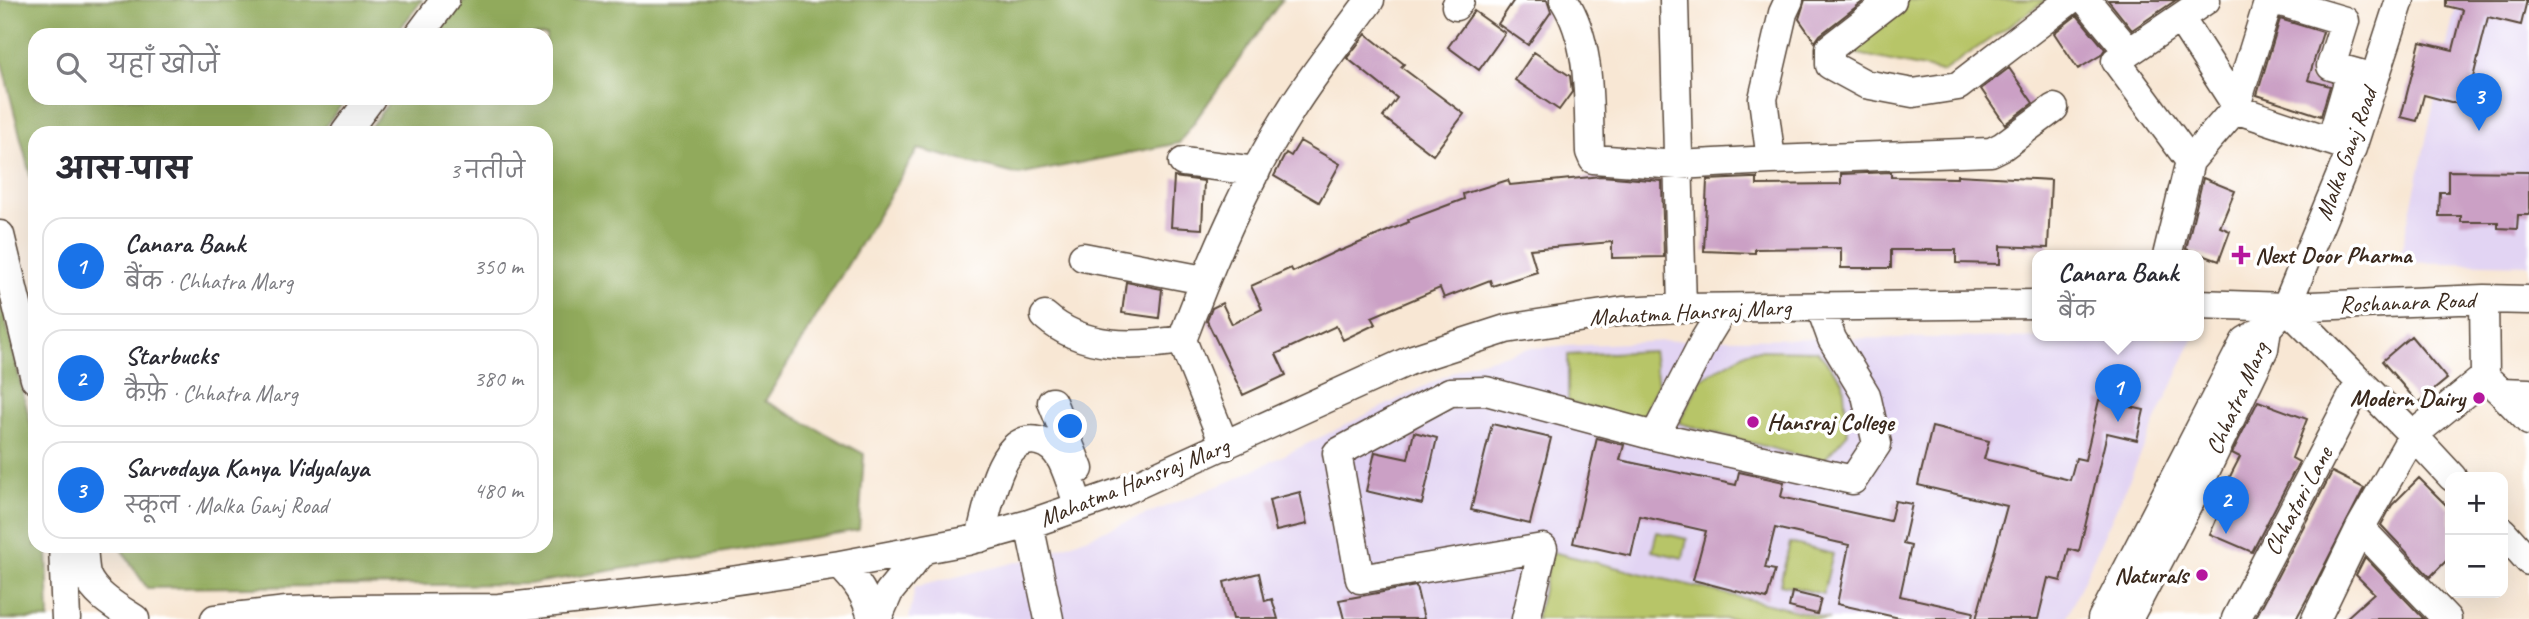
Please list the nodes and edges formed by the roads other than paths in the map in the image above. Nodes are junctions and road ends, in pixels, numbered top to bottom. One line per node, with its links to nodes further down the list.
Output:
1 (445, 0): 13 (street)
2 (1370, 0): 25 (street)
3 (1564, 0): 24 (street)
4 (1674, 0): 24 (street)
5 (1790, 0): 21 (street)
6 (1892, 0): 7 (street)
7 (2070, 0)
8 (2086, 0): 14 (street)
9 (2206, 0): 12 (street)
10 (2272, 0): 15 (street); 17 (street)
11 (2400, 0): 15 (street, Malka Ganj Road)
12 (2180, 18): 14 (street); 17 (street)
13 (424, 28)
14 (2129, 52): 22 (street)
15 (2363, 75): 20 (street, Malka Ganj Road)
16 (366, 105): 19 (street)
17 (2235, 107): 20 (street); 22 (street)
18 (2054, 108): 21 (street)
19 (350, 126)
20 (2341, 144): 36 (street, Malka Ganj Road)
21 (1771, 160): 24 (street)
22 (2190, 161): 27 (street)
23 (1183, 162): 25 (street)
24 (1678, 165): 37 (street)
25 (1256, 172): 29 (street)
26 (0, 235): 41 (street)
27 (2168, 250)
28 (1083, 257): 29 (street)
29 (1205, 280): 40 (street)
30 (2484, 299): 31 (street, Roshanara Road); 36 (street, Roshanara Road); 43 (street)
31 (2529, 300)
32 (2032, 304): 34 (street, Mahatma Hansraj Marg)
33 (2204, 304): 36 (street)
34 (1820, 306): 35 (street, Mahatma Hansraj Marg); 47 (street)
35 (1724, 307): 37 (street, Mahatma Hansraj Marg); 47 (street)
36 (2286, 307): 39 (street, Malka Ganj Road); 42 (street)
37 (1682, 308): 48 (street, Mahatma Hansraj Marg)
38 (1045, 316): 40 (street)
39 (2267, 328): 67 (street, Chhatra Marg); 68 (street, Chhatra Marg)
40 (1182, 340): 48 (street)
41 (28, 350)
42 (2360, 383): 46 (street); 69 (street, Chhatori Lane)
43 (2505, 387): 45 (street); 46 (street)
44 (1052, 402): 50 (street)
45 (2529, 421)
46 (2413, 435): 49 (street); 52 (street)
47 (1655, 436): 66 (street)
48 (1225, 446): 50 (street, Mahatma Hansraj Marg)
49 (2447, 472)
50 (1085, 504): 51 (street, Mahatma Hansraj Marg); 54 (street)
51 (1029, 524): 54 (street, Mahatma Hansraj Marg); 65 (street)
52 (2360, 528): 60 (street); 70 (street)
53 (2506, 535): 58 (street)
54 (980, 538): 55 (street, Mahatma Hansraj Marg)
55 (923, 550): 59 (street, Mahatma Hansraj Marg); 64 (street)
56 (63, 553): 61 (street)
57 (84, 553): 62 (street)
58 (2529, 561)
59 (841, 565): 63 (street, Mahatma Hansraj Marg); 64 (street)
60 (2325, 615)
61 (66, 619)
62 (135, 619)
63 (215, 619)
64 (875, 619)
65 (1049, 619)
66 (1526, 619)
67 (2102, 619)
68 (2128, 619)
69 (2236, 619)
70 (2446, 619)

